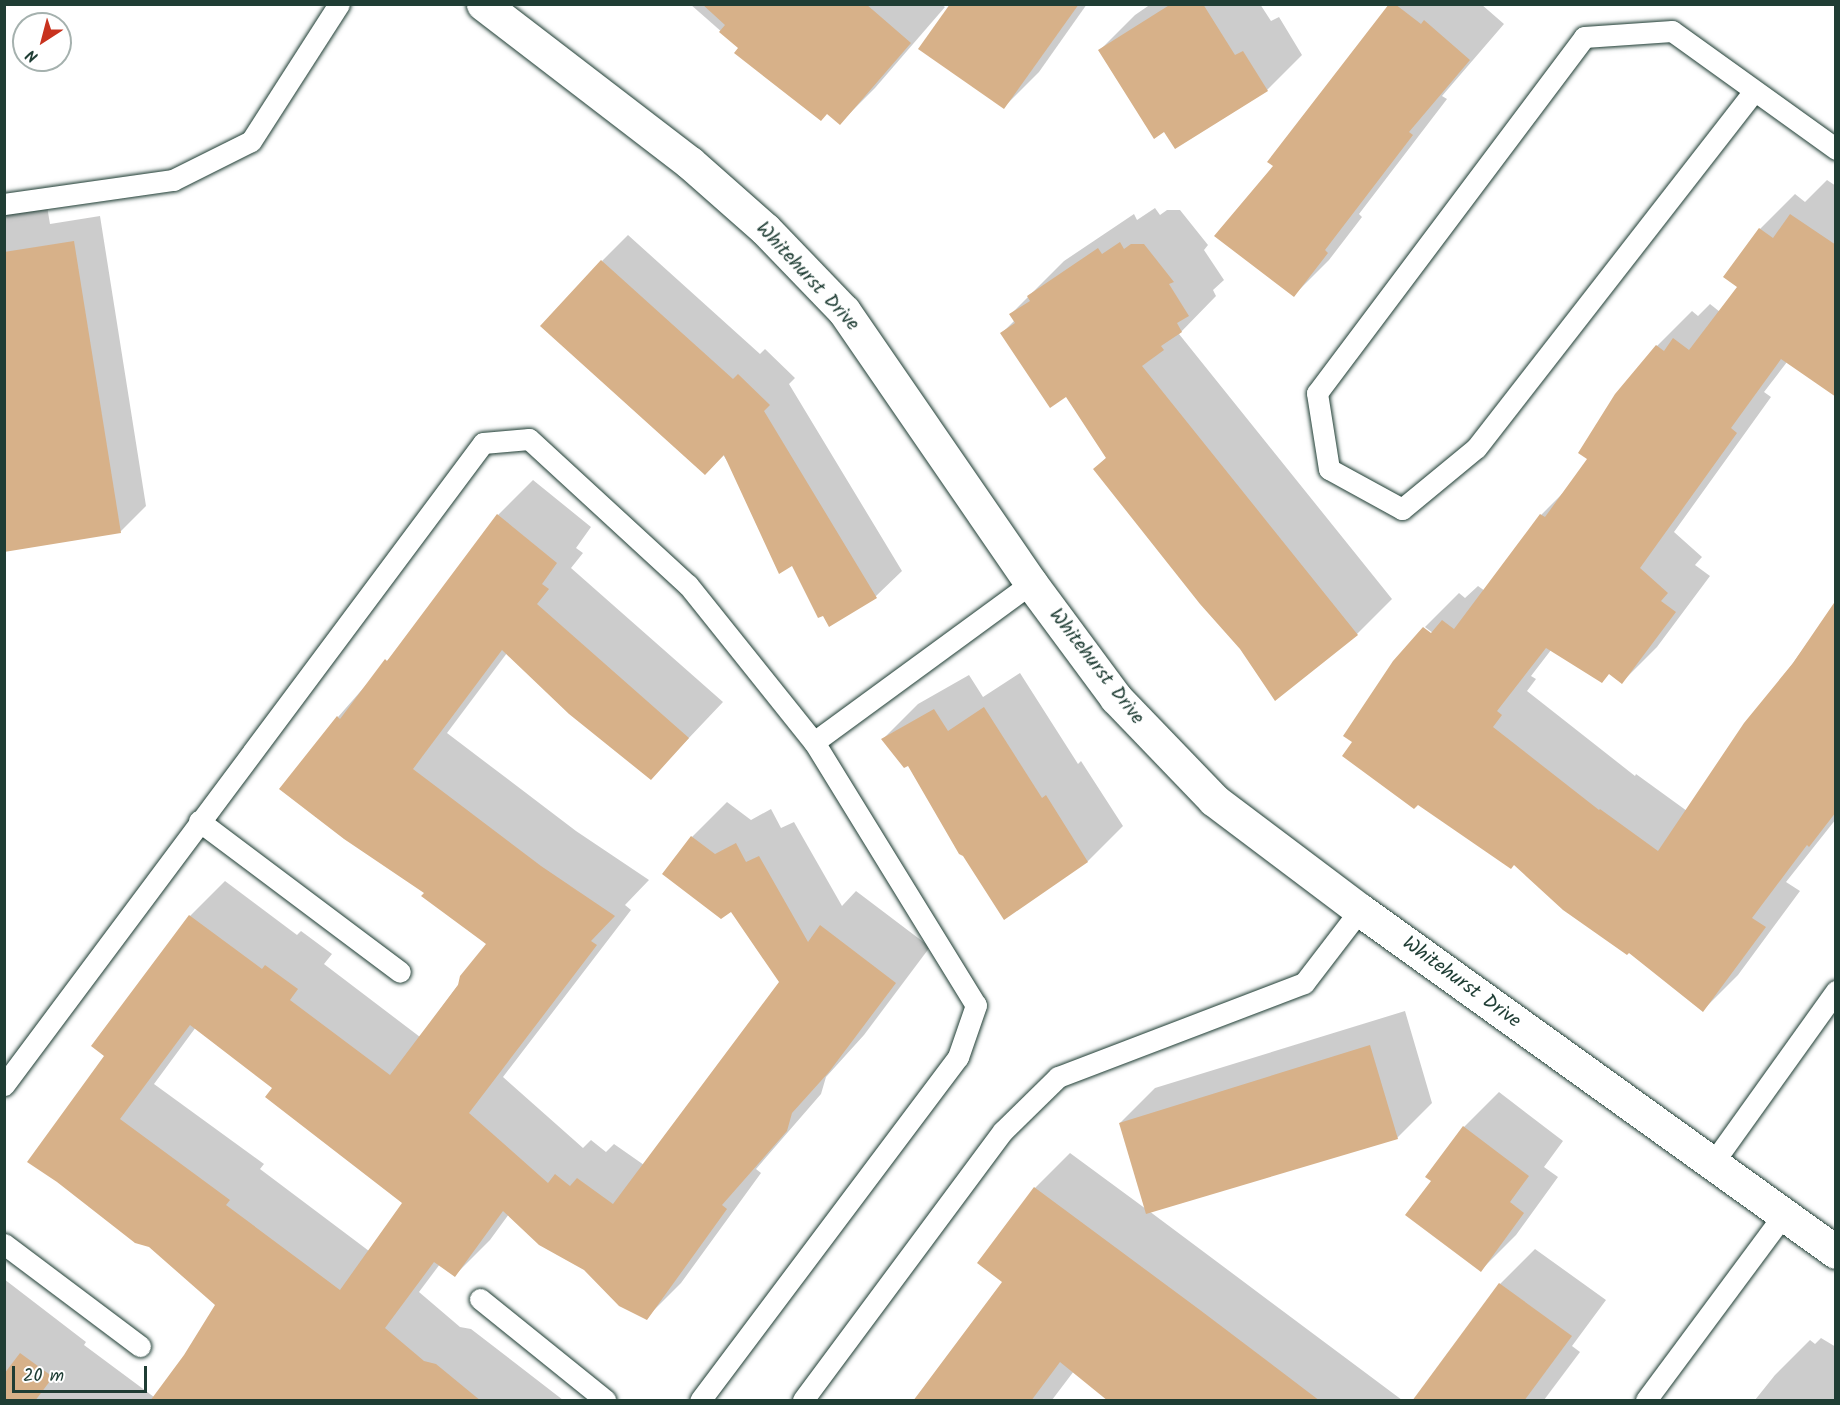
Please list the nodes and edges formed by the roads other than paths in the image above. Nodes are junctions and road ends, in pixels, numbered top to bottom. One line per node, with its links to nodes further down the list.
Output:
1 (339, 4): 5 (lane)
2 (483, 4): 6 (street, Whitehurst Drive)
3 (1754, 91): 3 (lane); 4 (lane)
4 (1836, 149)
5 (4, 204)
6 (1031, 583): 7 (lane); 9 (street, Whitehurst Drive)
7 (814, 742): 8 (lane); 20 (lane)
8 (200, 821): 10 (lane); 12 (lane)
9 (1360, 910): 13 (street, Whitehurst Drive); 21 (lane)
10 (400, 972)
11 (1836, 991): 13 (lane)
12 (4, 1085)
13 (1712, 1164): 14 (street, Whitehurst Drive)
14 (1784, 1214): 16 (street, Whitehurst Drive); 22 (lane)
15 (4, 1244): 18 (lane)
16 (1836, 1252)
17 (480, 1299): 19 (lane)
18 (140, 1346)
19 (605, 1401)
20 (700, 1401)
21 (803, 1401)
22 (1646, 1401)

